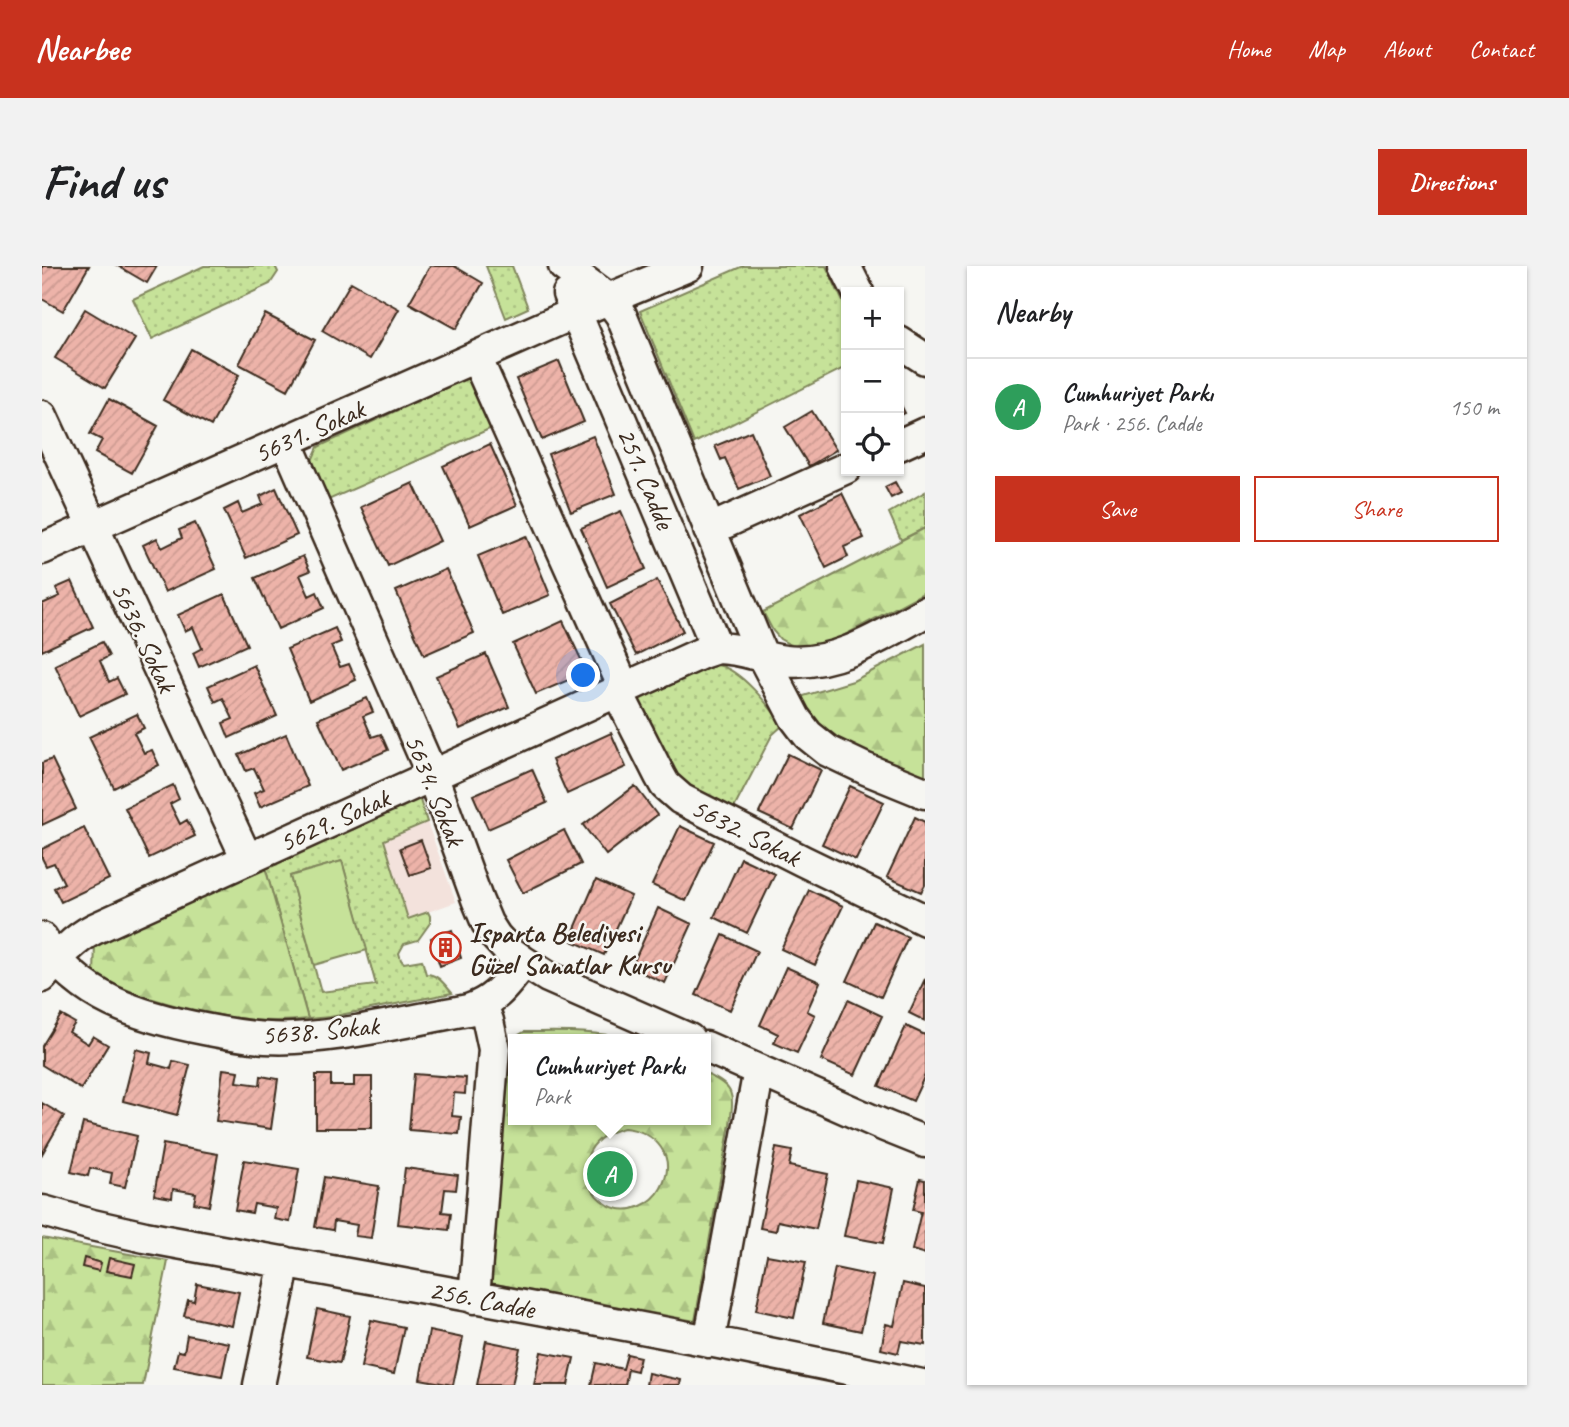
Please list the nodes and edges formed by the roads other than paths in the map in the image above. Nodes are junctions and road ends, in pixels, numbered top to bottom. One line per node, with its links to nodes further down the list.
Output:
1 (556, 266): 7 (street, 251. Cadde)
2 (564, 266): 6 (street, 251. Cadde)
3 (688, 266): 6 (street, 5631. Sokak)
4 (845, 266): 5 (street)
5 (856, 287)
6 (609, 299): 7 (street, 5631. Sokak); 17 (street, 251. Cadde)
7 (577, 312): 9 (street, 5631. Sokak); 20 (street, 251. Cadde)
8 (904, 345): 10 (street)
9 (477, 357): 13 (street, 5631. Sokak); 22 (street, 5632. Sokak)
10 (925, 359)
11 (42, 416): 16 (street, 5636. Sokak)
12 (925, 433): 14 (street)
13 (286, 441): 16 (street, 5631. Sokak); 23 (street, 5634. Sokak)
14 (904, 442)
15 (841, 470): 17 (street)
16 (93, 526): 18 (street, 5631. Sokak); 25 (street, 5636. Sokak)
17 (709, 530): 21 (street, 251. Cadde)
18 (42, 549)
19 (925, 612): 21 (street)
20 (717, 648): 21 (street); 22 (street, 5629. Sokak)
21 (762, 656): 24 (street, 251. Cadde)
22 (621, 690): 23 (street, 5629. Sokak); 26 (street, 5632. Sokak)
23 (432, 775): 25 (street, 5629. Sokak); 28 (street, 5634. Sokak)
24 (925, 793)
25 (247, 859): 27 (street, 5629. Sokak)
26 (925, 920)
27 (47, 959): 29 (street, 5638. Sokak)
28 (524, 962): 29 (street, 5638. Sokak); 30 (street, 5634. Sokak)
29 (482, 1005): 36 (street)
30 (678, 1034)
31 (711, 1049): 32 (street)
32 (760, 1070): 33 (street); 37 (street)
33 (925, 1142)
34 (42, 1211): 35 (street, 256. Cadde)
35 (285, 1262): 36 (street, 256. Cadde); 39 (street)
36 (474, 1298): 37 (street, 256. Cadde)
37 (709, 1342): 38 (street, 256. Cadde)
38 (825, 1375): 40 (street, 256. Cadde)
39 (259, 1385)
40 (922, 1385)

